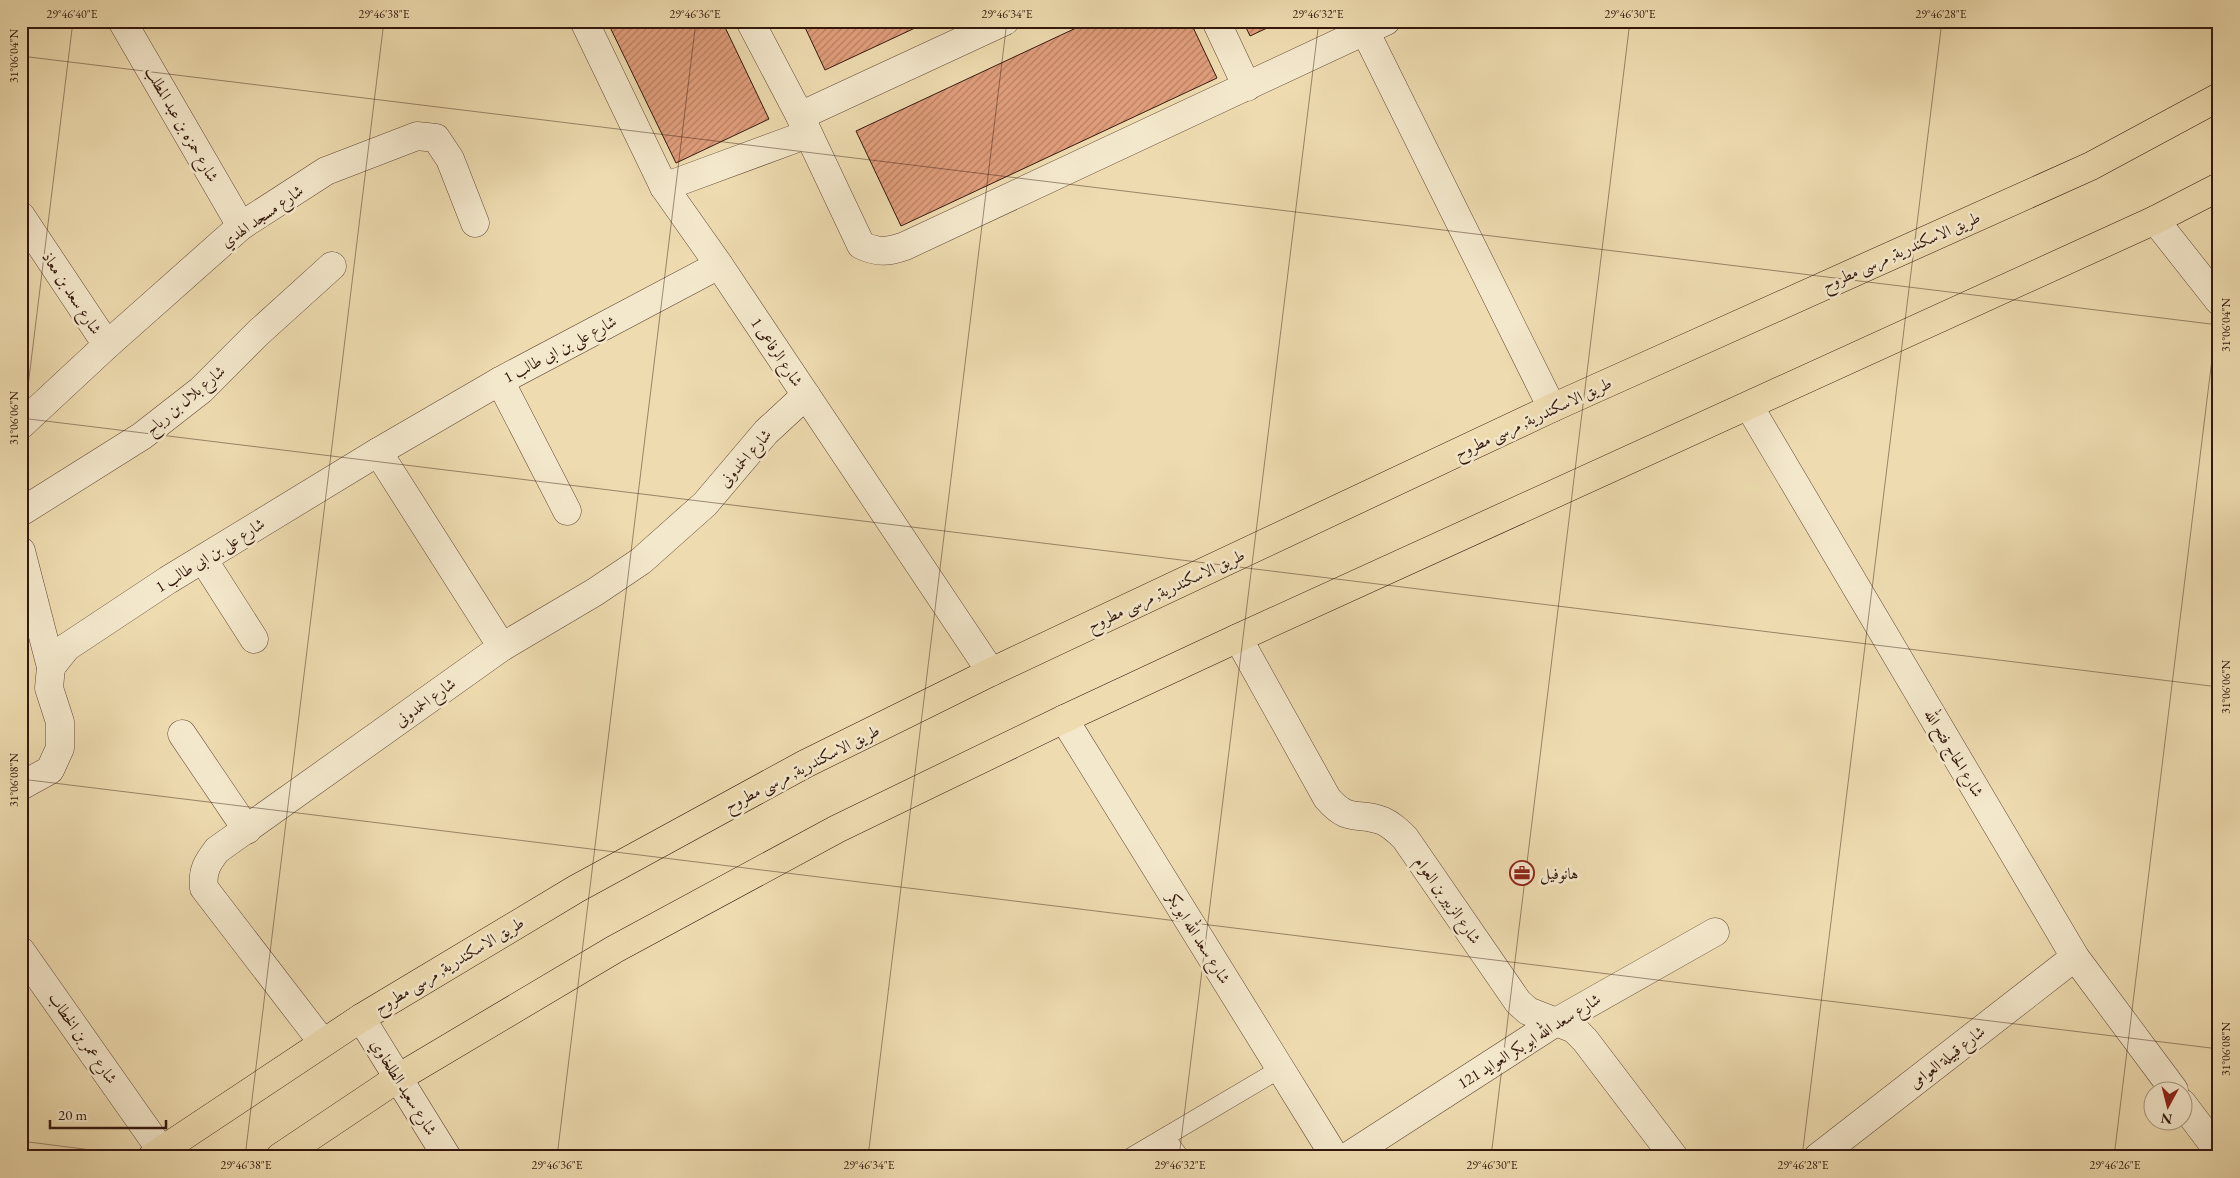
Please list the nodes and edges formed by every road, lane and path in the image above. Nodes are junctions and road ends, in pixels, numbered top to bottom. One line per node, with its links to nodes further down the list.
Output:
1 (122, 21): 15 (street, شارع حمزه بن عبد المطلب)
2 (584, 21): 10 (street, شارع الرفاعى 1)
3 (750, 21): 9 (street)
4 (1005, 21): 9 (street)
5 (1216, 21): 7 (street)
6 (1375, 26): 7 (street); 23 (street)
7 (1247, 87): 9 (street)
8 (2219, 97): 23 (main road, طريق الاسكندرية, مرسى مطروح)
9 (804, 125): 10 (street)
10 (664, 187): 16 (street, شارع الرفاعى 1)
11 (2219, 187): 13 (main road)
12 (21, 216): 19 (street, شارع سعد بن معاذ)
13 (2155, 220): 18 (street); 22 (main road)
14 (475, 223): 15 (street, شارع مسجد الهدي)
15 (241, 226): 19 (street, شارع مسجد الهدي)
16 (718, 265): 20 (street, شارع على بن ابى طالب 1); 21 (street, شارع الرفاعى 1)
17 (332, 266): 27 (street, شارع بلال بن رباح)
18 (2219, 301)
19 (106, 346): 24 (street, شارع مسجد الهدي)
20 (500, 381): 25 (street, شارع على بن ابى طالب 1); 26 (street)
21 (806, 395): 32 (street, شارع الحمدونى); 34 (street, شارع الرفاعى 1)
22 (1749, 406): 30 (main road); 41 (street, شارع الحاج فتح الله)
23 (1552, 408): 34 (main road, طريق الاسكندرية, مرسى مطروح)
24 (21, 425)
25 (378, 452): 29 (street, شارع على بن ابى طالب 1); 32 (street)
26 (567, 511)
27 (21, 512)
28 (21, 551): 33 (street)
29 (203, 559): 31 (street); 33 (street, شارع على بن ابى طالب 1)
30 (1238, 638): 35 (main road); 43 (street, شارع الزبير بن العوام)
31 (254, 639)
32 (502, 647): 38 (street, شارع الحمدونى)
33 (51, 667): 37 (street)
34 (991, 672): 42 (main road, طريق الاسكندرية, مرسى مطروح)
35 (1064, 719): 45 (street, شارع سعد الله ابو بكر); 46 (main road)
36 (182, 734): 38 (street)
37 (21, 786)
38 (247, 830): 44 (street, شارع الحمدونى)
39 (1715, 932): 43 (street, شارع سعد الله ابو بكر العوايد 121)
40 (21, 951): 51 (street, شارع عمر بن الخطاب)
41 (2075, 957): 47 (street, شارع الحاج فتح الله); 59 (street, شارع قبيلة العوامى)
42 (362, 1018): 44 (main road, طريق الاسكندرية, مرسى مطروح); 46 (street, شارع سعيد الطلخاوي)
43 (1556, 1022): 57 (street, شارع سعد الله ابو بكر العوايد 121); 58 (street, شارع الزبير بن العوام)
44 (322, 1043): 51 (main road, طريق الاسكندرية, مرسى مطروح)
45 (1280, 1069): 49 (lane); 56 (street, شارع سعد الله ابو بكر)
46 (398, 1078): 52 (main road); 53 (street, شارع سعيد الطلخاوي)
47 (2167, 1080)
48 (2192, 1116): 50 (street)
49 (1165, 1137): 54 (lane); 55 (lane)
50 (2219, 1152)
51 (157, 1154)
52 (280, 1157)
53 (447, 1157)
54 (1131, 1157)
55 (1180, 1157)
56 (1335, 1157)
57 (1347, 1157)
58 (1674, 1157)
59 (1818, 1157)

